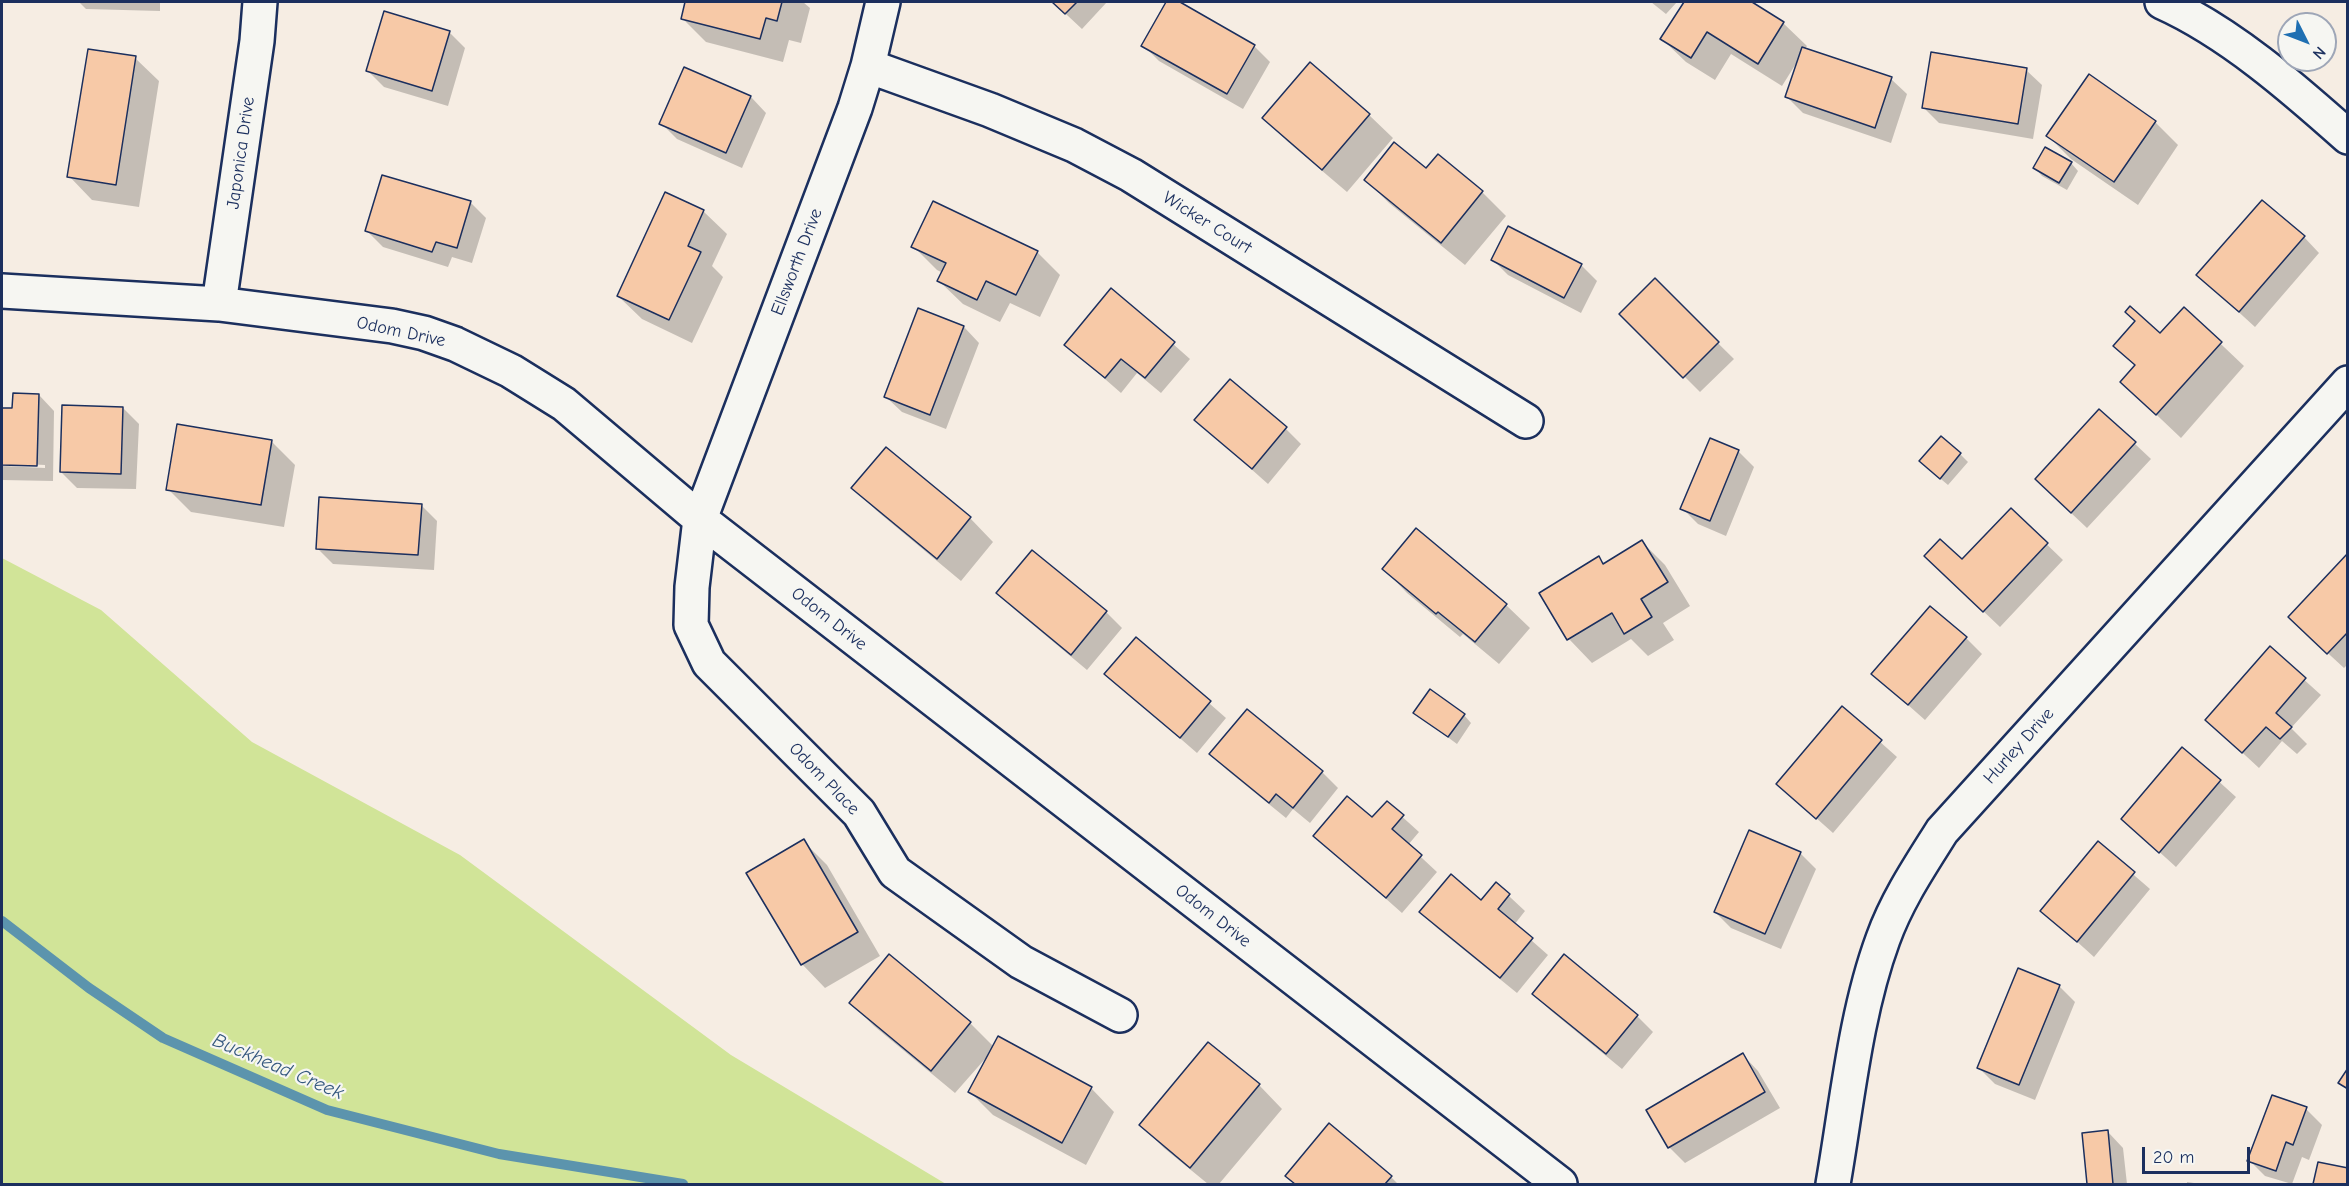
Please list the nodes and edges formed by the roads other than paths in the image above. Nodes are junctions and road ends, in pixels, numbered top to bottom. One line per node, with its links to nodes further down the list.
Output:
1 (260, 2): 7 (street, Japonica Drive)
2 (883, 2): 4 (street, Ellsworth Drive)
3 (2162, 2): 5 (street)
4 (868, 66): 9 (street, Wicker Court); 10 (street, Ellsworth Drive)
5 (2348, 137)
6 (2, 291): 7 (street, Odom Drive)
7 (219, 304): 10 (street, Odom Drive)
8 (2348, 383): 13 (street, Hurley Drive)
9 (1526, 421)
10 (700, 519): 11 (street, Odom Place); 12 (street, Odom Drive)
11 (1120, 1015)
12 (1560, 1185)
13 (1833, 1185)

